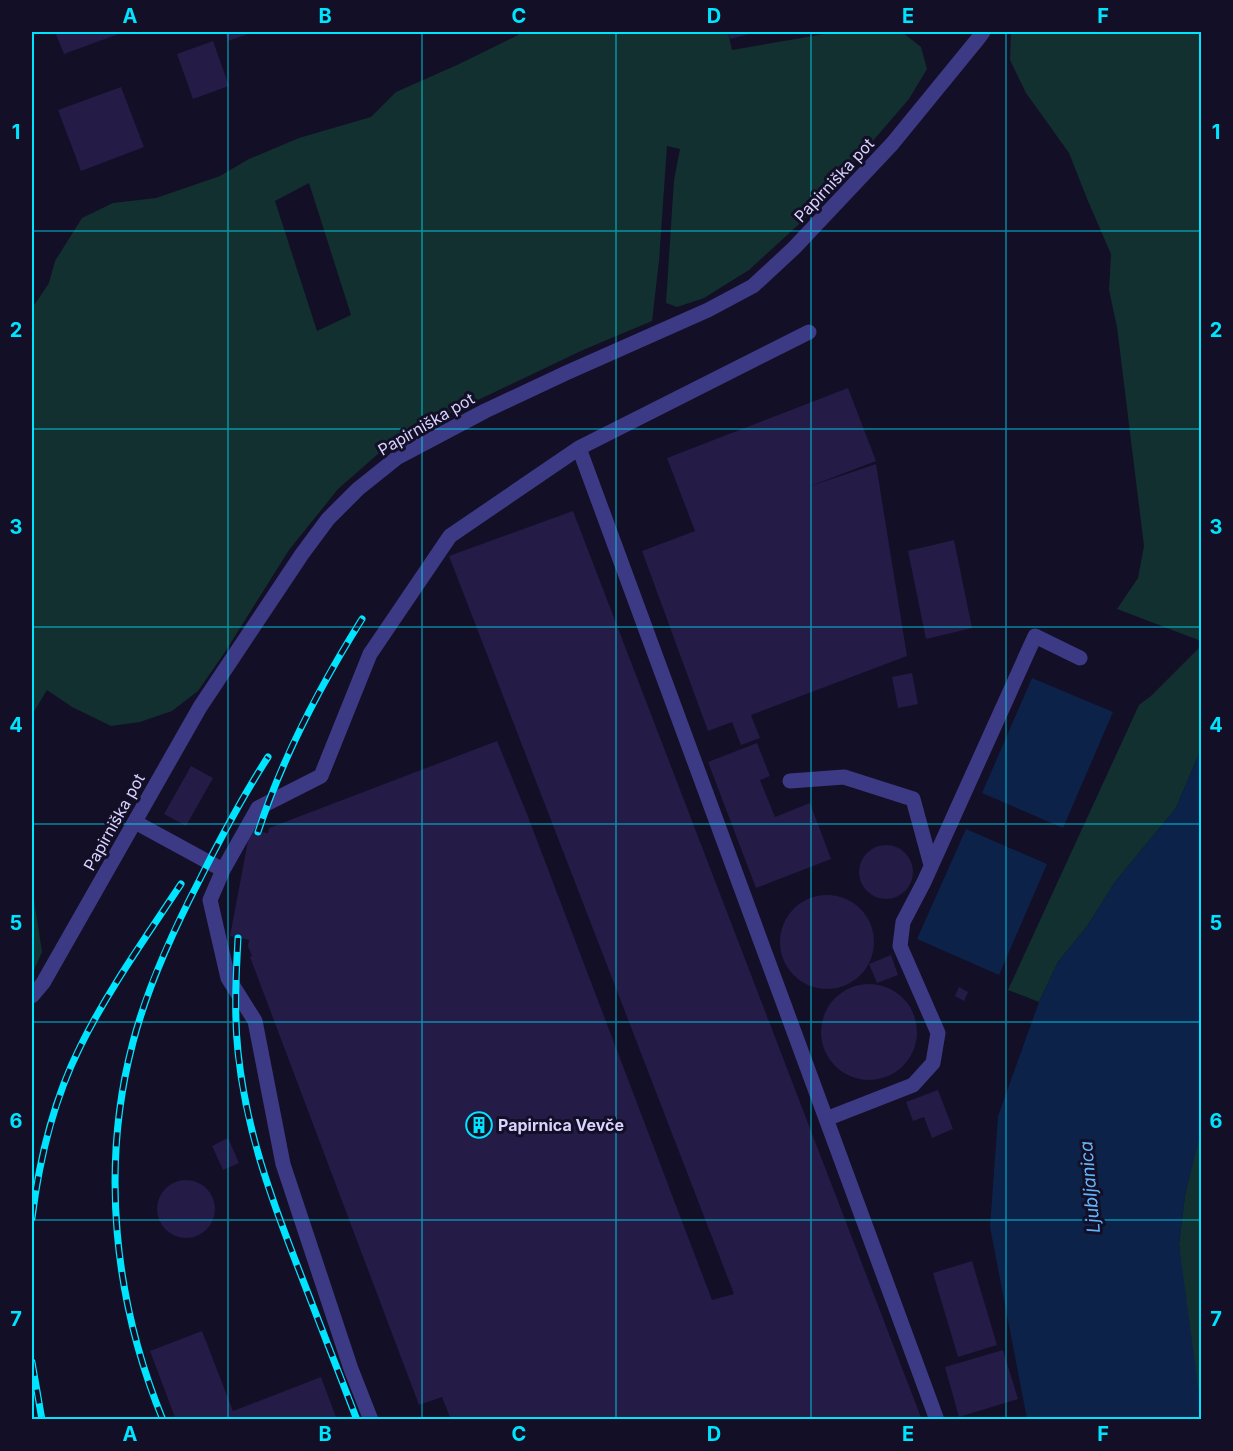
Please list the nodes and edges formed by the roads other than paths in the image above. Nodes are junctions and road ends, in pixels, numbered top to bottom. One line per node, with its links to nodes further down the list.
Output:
1 (982, 32): 6 (street, Papirniška pot)
2 (809, 332): 3 (street)
3 (579, 448): 8 (street); 10 (street)
4 (1080, 658): 7 (street)
5 (790, 781): 7 (street)
6 (135, 822): 8 (street); 9 (street, Papirniška pot)
7 (932, 865): 10 (street)
8 (223, 870): 11 (street)
9 (32, 996)
10 (826, 1119): 12 (street)
11 (371, 1419)
12 (937, 1419)

